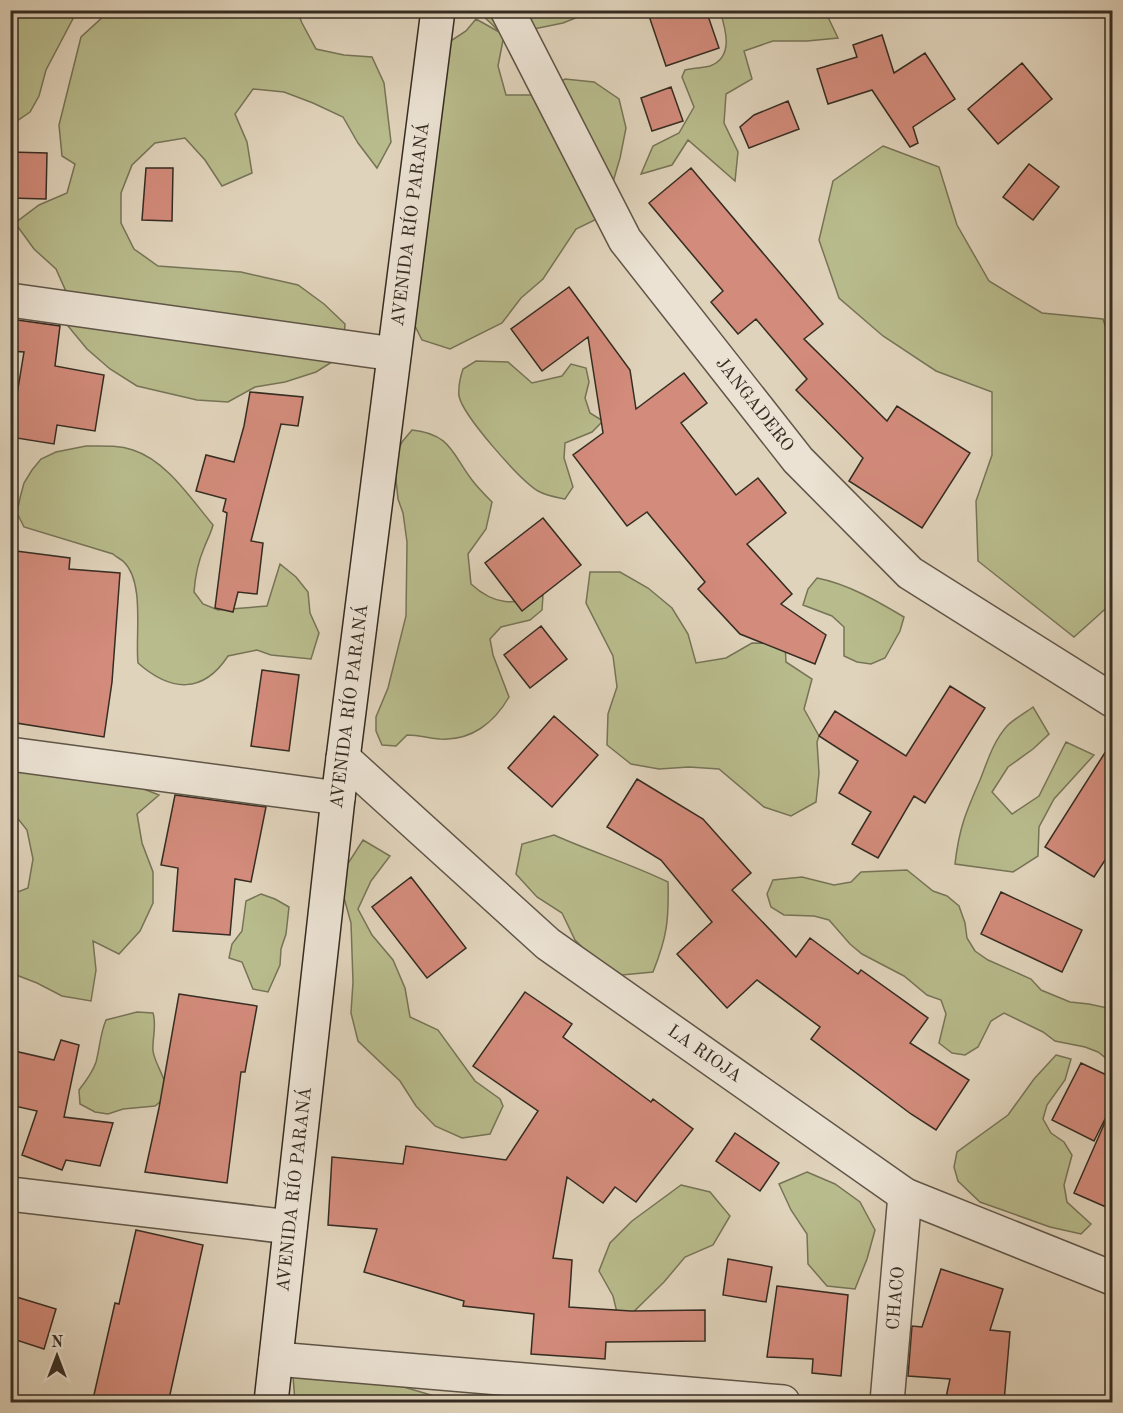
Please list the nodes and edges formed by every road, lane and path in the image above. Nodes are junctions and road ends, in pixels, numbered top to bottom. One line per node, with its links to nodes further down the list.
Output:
1 (438, 10): 4 (street, AVENIDA RÍO PARANÁ)
2 (507, 10): 5 (street, JANGADERO)
3 (10, 300): 4 (street)
4 (394, 354): 7 (street, AVENIDA RÍO PARANÁ)
5 (1113, 700)
6 (10, 754): 8 (street)
7 (343, 758): 8 (street, AVENIDA RÍO PARANÁ); 10 (street, LA RIOJA)
8 (338, 798): 11 (street, AVENIDA RÍO PARANÁ)
9 (10, 1194): 11 (street)
10 (905, 1195): 12 (street, LA RIOJA); 16 (street, CHACO)
11 (290, 1227): 13 (street, AVENIDA RÍO PARANÁ)
12 (1113, 1278)
13 (276, 1359): 14 (street, AVENIDA RÍO PARANÁ); 15 (street)
14 (271, 1402)
15 (783, 1402)
16 (887, 1402)

